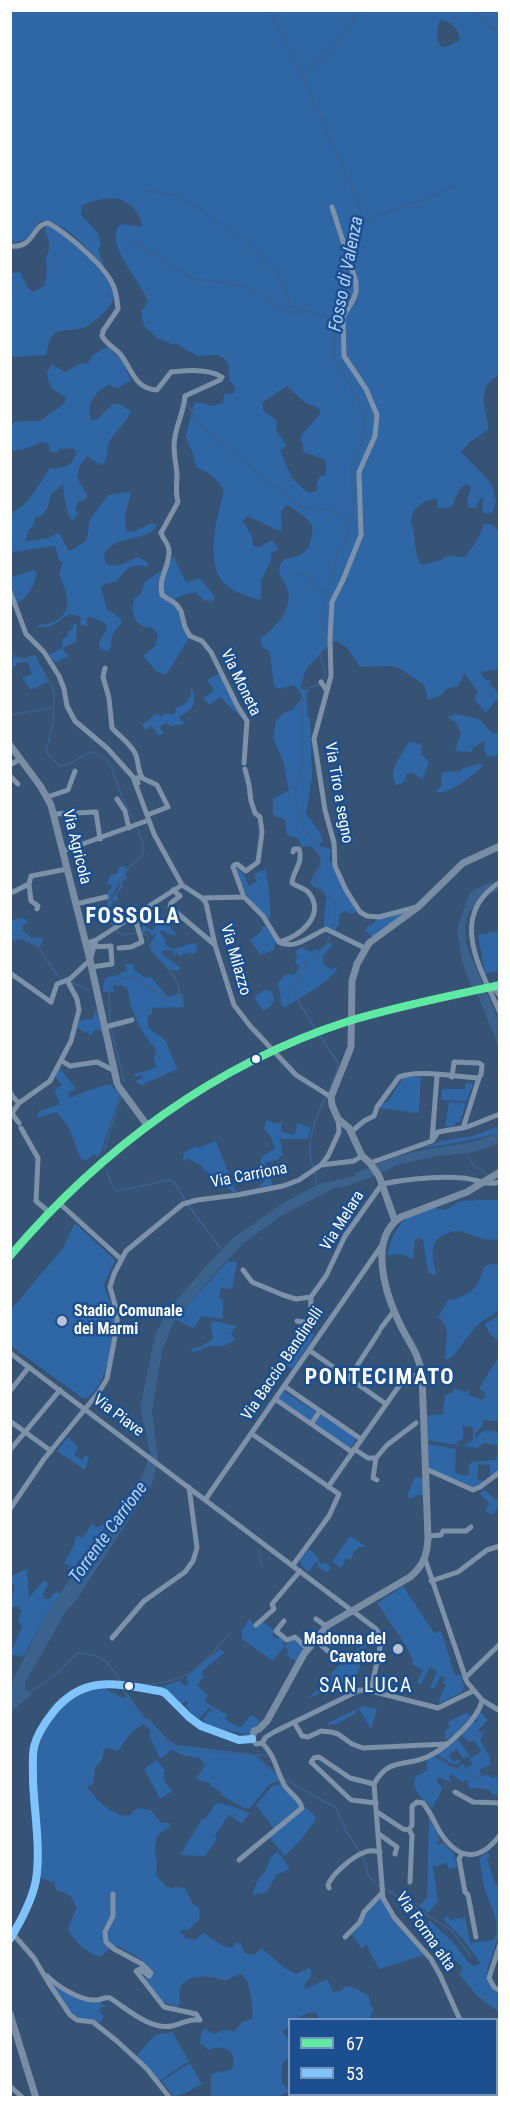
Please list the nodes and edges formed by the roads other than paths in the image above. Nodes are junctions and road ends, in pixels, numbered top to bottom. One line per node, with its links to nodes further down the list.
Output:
1 (332, 207): 32 (street, Via Tiro a segno)
2 (10, 246): 29 (street, Via Moneta)
3 (11, 593): 13 (street)
4 (105, 668): 10 (street)
5 (10, 745): 6 (main road, Via Agricola)
6 (20, 759): 7 (street); 12 (main road, Via Agricola)
7 (10, 765)
8 (75, 771): 12 (street, Via Agricola)
9 (10, 776): 11 (street)
10 (142, 778): 13 (street); 16 (street)
11 (18, 784)
12 (48, 797): 15 (main road, Via Agricola)
13 (141, 797): 16 (street)
14 (117, 800): 17 (street)
15 (54, 814): 18 (street); 20 (main road, Via Agricola)
16 (148, 818): 17 (street); 25 (street)
17 (130, 827): 18 (street)
18 (100, 839): 20 (street)
19 (500, 846): 32 (main road)
20 (63, 851): 22 (main road, Via Agricola)
21 (293, 852): 35 (street)
22 (68, 869): 24 (street); 31 (main road, Via Agricola)
23 (500, 882): 45 (street, bridge)
24 (29, 884): 26 (street); 33 (street)
25 (182, 885): 27 (street); 30 (street)
26 (10, 890)
27 (173, 890): 34 (street); 37 (street)
28 (106, 897): 31 (street, Via Agricola)
29 (244, 897): 30 (street); 35 (street, Via Moneta)
30 (202, 898): 37 (street, Via Milazzo)
31 (76, 904): 36 (main road, Via Agricola)
32 (418, 908): 38 (main road)
33 (37, 909)
34 (134, 915): 36 (street); 39 (street)
35 (279, 942): 38 (street)
36 (92, 944): 39 (street); 40 (main road, Via Agricola)
37 (215, 945): 49 (street, Via Milazzo)
38 (365, 948): 47 (main road)
39 (115, 949): 40 (street)
40 (91, 964): 42 (street); 48 (main road, Via Agricola)
41 (10, 973): 42 (street)
42 (67, 980): 50 (street)
43 (493, 987): 44 (street); 47 (main road)
44 (500, 996)
45 (500, 1013)
46 (132, 1020): 48 (street)
47 (352, 1020): 49 (main road); 56 (main road)
48 (105, 1027): 51 (main road, Via Agricola)
49 (274, 1051): 56 (street, Via Milazzo); 61 (main road)
50 (62, 1061): 51 (street); 57 (street)
51 (113, 1070): 61 (main road, Via Agricola)
52 (437, 1076): 53 (street); 63 (street); 64 (street)
53 (452, 1077): 54 (street); 54 (street)
54 (479, 1078): 62 (street)
55 (10, 1092): 57 (street)
56 (328, 1095): 60 (main road, Via Carriona)
57 (19, 1103): 59 (street)
58 (500, 1114): 62 (street)
59 (12, 1116): 73 (street)
60 (338, 1119): 63 (main road); 67 (street, Via Carriona)
61 (147, 1125): 72 (main road)
62 (463, 1128): 64 (street)
63 (351, 1132): 65 (main road)
64 (432, 1141): 66 (street)
65 (362, 1156): 66 (main road); 67 (street)
66 (371, 1164): 69 (main road)
67 (321, 1165): 77 (street, Via Carriona)
68 (500, 1172): 71 (main road)
69 (380, 1180): 71 (street, Via Melara); 74 (main road); 79 (street, Via Melara)
70 (500, 1182): 71 (street, Via Melara)
71 (482, 1183): 74 (main road)
72 (58, 1202): 73 (main road); 77 (street)
73 (49, 1212): 76 (main road)
74 (395, 1221): 75 (main road)
75 (384, 1244): 80 (main road); 82 (street, Via Baccio Bandinelli)
76 (10, 1256)
77 (121, 1259): 92 (street, Via Carriona)
78 (243, 1270): 79 (street)
79 (311, 1297): 81 (street, Via Melara)
80 (394, 1311): 85 (main road); 86 (street)
81 (297, 1321)
82 (309, 1350): 86 (street); 87 (street, Via Baccio Bandinelli)
83 (10, 1353): 84 (street, Via Piave)
84 (29, 1367): 88 (street, Via Piave); 89 (street)
85 (423, 1375): 91 (street); 104 (main road)
86 (350, 1378): 91 (street)
87 (284, 1386): 90 (street, Via Baccio Bandinelli); 93 (street)
88 (60, 1390): 92 (street, Via Piave); 97 (street)
89 (10, 1391)
90 (275, 1399): 96 (street); 98 (street, Via Baccio Bandinelli)
91 (386, 1404): 99 (street)
92 (86, 1409): 101 (street, Via Carriona); 107 (street, Via Piave)
93 (320, 1411): 96 (street); 99 (street)
94 (10, 1421): 97 (street)
95 (416, 1423): 103 (street)
96 (311, 1424): 102 (street)
97 (25, 1432): 100 (street); 101 (street)
98 (252, 1434): 108 (street); 109 (street, Via Baccio Bandinelli)
99 (362, 1439): 102 (street)
100 (10, 1450)
101 (51, 1451): 110 (street, Via Carriona)
102 (353, 1451): 103 (street); 108 (street)
103 (376, 1458): 106 (street)
104 (426, 1469): 105 (street); 112 (main road)
105 (500, 1472)
106 (377, 1480)
107 (189, 1487): 109 (street, Via Piave); 123 (street)
108 (328, 1487): 115 (street)
109 (205, 1500): 115 (street, Via Piave)
110 (10, 1509)
111 (471, 1527): 112 (street)
112 (428, 1536): 114 (main road)
113 (500, 1546): 117 (street)
114 (425, 1560): 117 (street); 118 (main road)
115 (293, 1565): 116 (street, Via Piave)
116 (300, 1571): 118 (street, Via Piave); 121 (street)
117 (431, 1581): 128 (street)
118 (352, 1610): 122 (main road); 129 (street, Via Piave)
119 (316, 1619): 122 (street)
120 (284, 1621): 126 (street)
121 (256, 1625)
122 (327, 1627): 124 (main road)
123 (112, 1638)
124 (315, 1640): 126 (main road); 127 (street)
125 (500, 1644): 128 (street)
126 (308, 1649): 134 (main road)
127 (328, 1651)
128 (465, 1678): 130 (street)
129 (371, 1690): 130 (street); 133 (street)
130 (473, 1691): 131 (street)
131 (482, 1700): 132 (street); 137 (street)
132 (500, 1711)
133 (294, 1722): 135 (street); 136 (street)
134 (252, 1735): 135 (street); 155 (main road)
135 (264, 1743): 150 (street)
136 (424, 1744): 137 (street); 138 (street)
137 (446, 1744): 138 (street)
138 (423, 1758): 139 (street)
139 (374, 1784): 141 (street, Via Forma alta); 141 (street)
140 (455, 1792): 142 (street)
141 (376, 1803): 143 (street, Via Forma alta)
142 (500, 1803)
143 (377, 1812): 144 (street); 145 (street, Via Forma alta)
144 (409, 1830): 148 (street); 151 (street)
145 (379, 1834): 147 (street, Via Forma alta); 149 (street)
146 (500, 1836): 148 (street)
147 (380, 1852): 152 (street); 153 (street, Via Forma alta)
148 (462, 1853): 158 (street)
149 (395, 1854)
150 (239, 1860)
151 (410, 1882)
152 (329, 1888)
153 (382, 1893): 157 (street, Via Forma alta); 164 (street, Via Forma alta)
154 (113, 1894): 161 (street)
155 (18, 1925): 156 (main road); 159 (street)
156 (12, 1936): 159 (street)
157 (345, 1937)
158 (476, 1937)
159 (21, 1943): 161 (street)
160 (500, 1944): 162 (street)
161 (45, 1976): 168 (street)
162 (500, 1991)
163 (10, 2014): 167 (main road)
164 (460, 2018)
165 (10, 2086): 166 (street)
166 (18, 2096)
167 (36, 2097)
168 (170, 2097)

